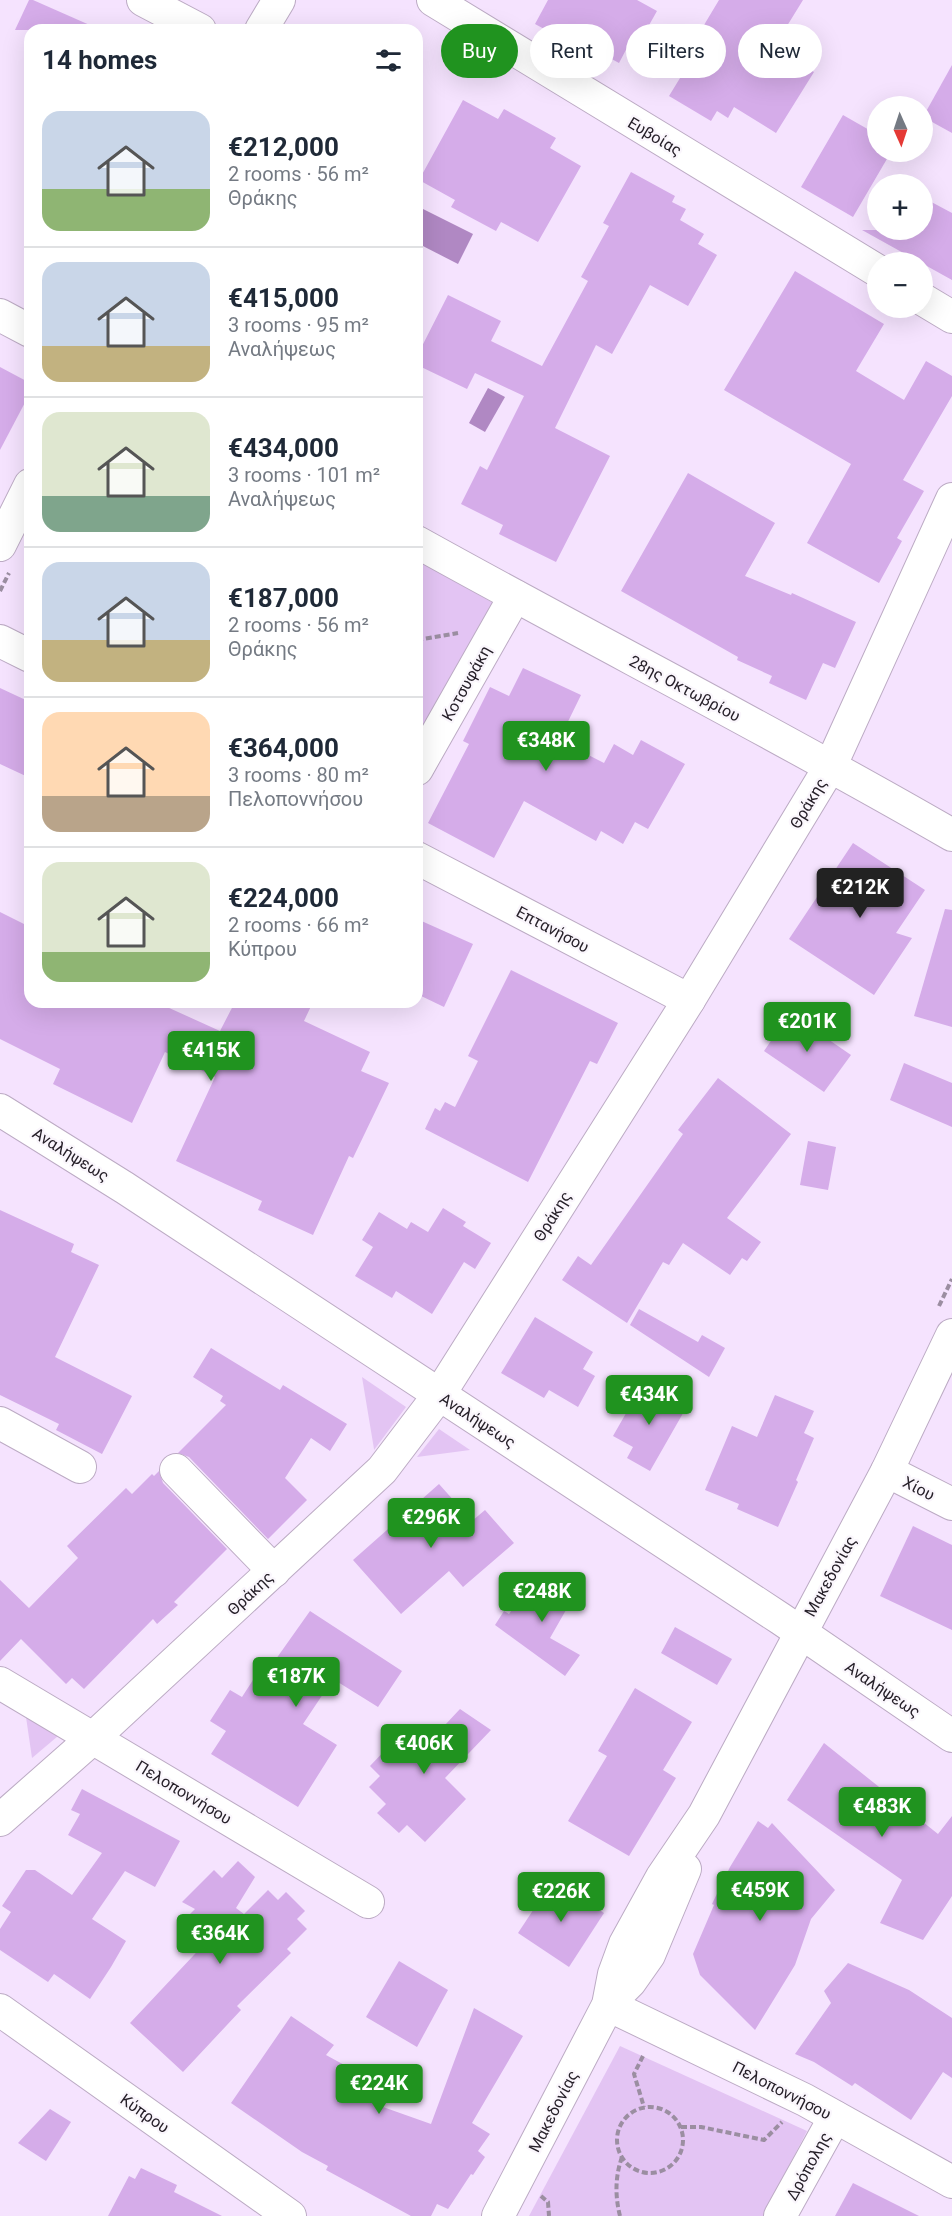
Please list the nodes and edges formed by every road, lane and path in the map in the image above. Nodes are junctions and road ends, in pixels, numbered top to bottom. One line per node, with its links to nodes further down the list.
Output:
1 (143, 0): 4 (street)
2 (279, 0): 5 (street)
3 (433, 0): 6 (street, Ευβοίας)
4 (189, 24)
5 (265, 24)
6 (867, 265)
7 (933, 306): 9 (street)
8 (0, 315): 10 (street)
9 (952, 317)
10 (24, 328)
11 (24, 497): 13 (street)
12 (952, 499): 19 (street, Θράκης)
13 (0, 545)
14 (423, 545): 15 (street, 28ης Οκτωβρίου)
15 (515, 596): 18 (street, Κοτσυφάκη); 19 (street, 28ης Οκτωβρίου)
16 (0, 640): 17 (street)
17 (24, 653)
18 (423, 758)
19 (831, 765): 20 (street, 28ης Οκτωβρίου); 22 (street, Θράκης)
20 (952, 835)
21 (423, 861): 22 (street, Επτανήσου)
22 (689, 1000): 25 (street, Θράκης)
23 (0, 1110): 25 (street, Αναλήψεως)
24 (952, 1335): 29 (street, Μακεδονίας)
25 (439, 1395): 31 (street, Θράκης); 32 (street, Αναλήψεως)
26 (0, 1423): 27 (street)
27 (80, 1467)
28 (176, 1470): 31 (street)
29 (887, 1471): 30 (street, Χίου); 32 (street, Μακεδονίας)
30 (952, 1504)
31 (274, 1572): 35 (street, Θράκης)
32 (800, 1632): 34 (street, Αναλήψεως); 38 (street, Μακεδονίας)
33 (0, 1683): 35 (street, Πελοποννήσου)
34 (952, 1736)
35 (93, 1738): 36 (street, Θράκης); 37 (street, Πελοποννήσου)
36 (0, 1820)
37 (368, 1902)
38 (608, 2005): 40 (street, Πελοποννήσου); 48 (street, Μακεδονίας)
39 (0, 2010): 47 (street, Κύπρου)
40 (657, 2028): 41 (street, Πελοποννήσου); 42 (path)
41 (805, 2100): 43 (street, Πελοποννήσου); 44 (path)
42 (644, 2107): 44 (path); 45 (path)
43 (835, 2117): 46 (street, Πελοποννήσου); 50 (street, Δρόπολης)
44 (681, 2127): 45 (path)
45 (622, 2157): 49 (path)
46 (952, 2182)
47 (290, 2216)
48 (498, 2216)
49 (620, 2216)
50 (780, 2216)

